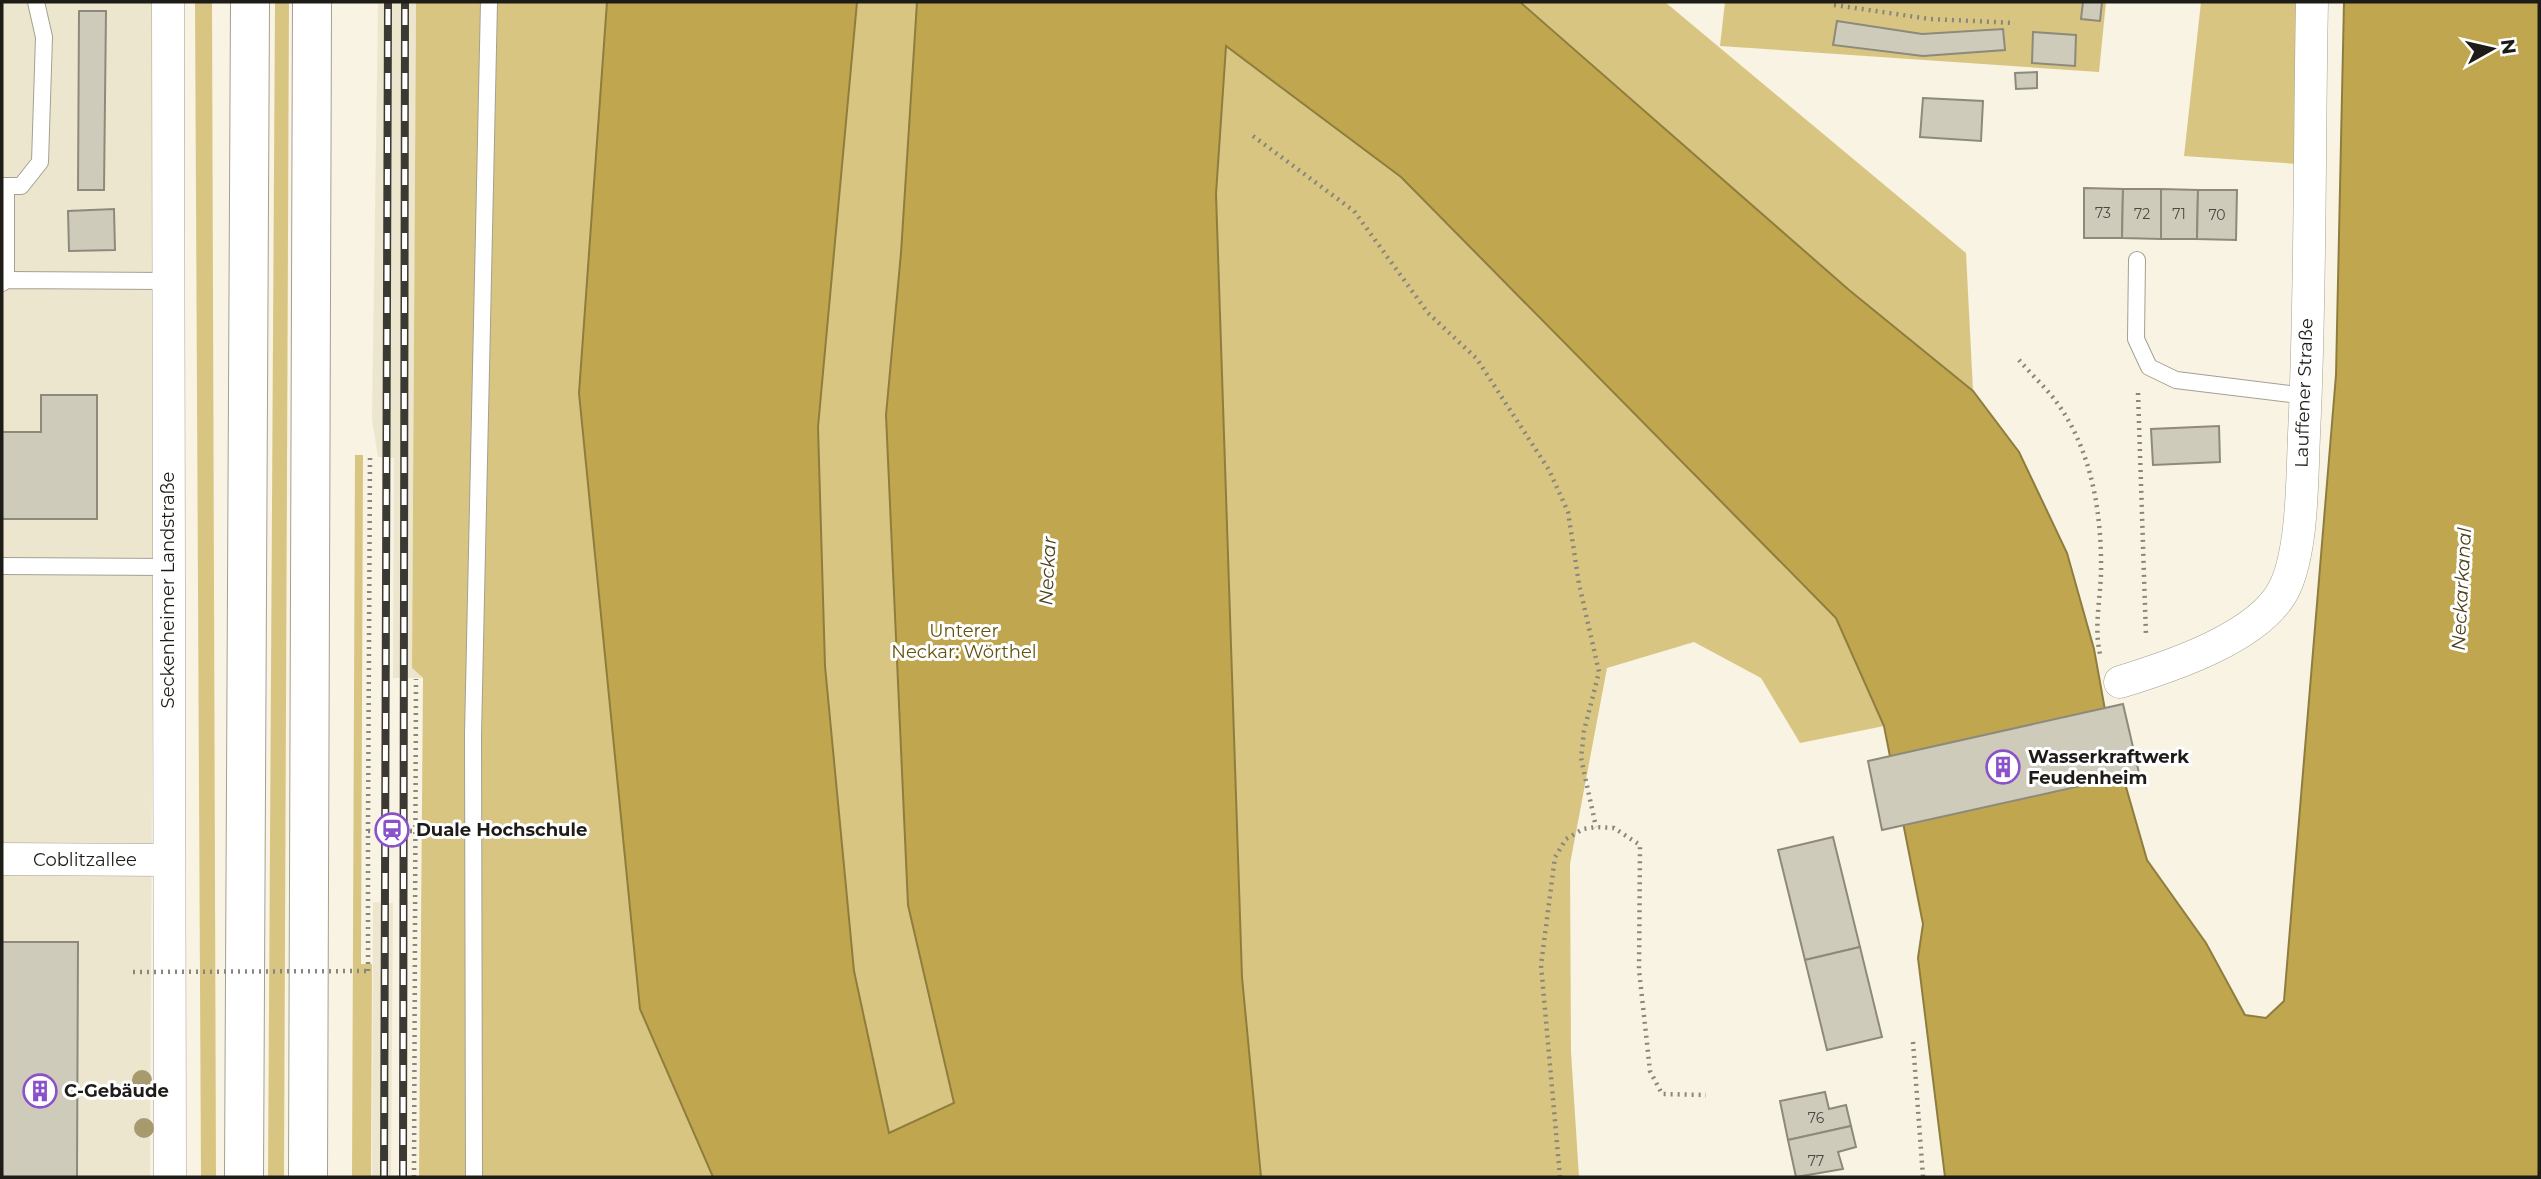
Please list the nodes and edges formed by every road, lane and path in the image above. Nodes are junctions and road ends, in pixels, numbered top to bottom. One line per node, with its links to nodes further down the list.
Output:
1 (36, 2): 10 (lane)
2 (168, 2): 13 (street, Seckenheimer Landstraße)
3 (250, 2): 32 (main road)
4 (312, 2): 33 (main road)
5 (489, 2): 35 (lane)
6 (2312, 2): 16 (street, Lauffener Straße)
7 (1835, 5): 8 (path)
8 (2015, 23)
9 (1252, 136): 23 (path)
10 (4, 186): 12 (lane)
11 (2137, 260): 14 (lane)
12 (4, 281): 13 (lane)
13 (167, 281): 19 (street, Seckenheimer Landstraße)
14 (2136, 339): 16 (lane); 20 (path)
15 (2019, 360): 21 (path)
16 (2305, 397): 21 (street, Lauffener Straße)
17 (370, 456): 24 (path)
18 (2, 566): 19 (lane)
19 (169, 567): 27 (street, Seckenheimer Landstraße)
20 (2146, 640)
21 (2111, 671)
22 (416, 679): 25 (path)
23 (1595, 827): 30 (path); 36 (path)
24 (368, 831): 25 (path); 28 (path, bridge)
25 (415, 831): 34 (path)
26 (2, 859): 27 (street, Coblitzallee)
27 (168, 860): 31 (street, Seckenheimer Landstraße)
28 (133, 972)
29 (1913, 1042): 37 (path)
30 (1706, 1095)
31 (170, 1177)
32 (244, 1177)
33 (308, 1177)
34 (414, 1177)
35 (474, 1177)
36 (1560, 1177)
37 (1923, 1177)

